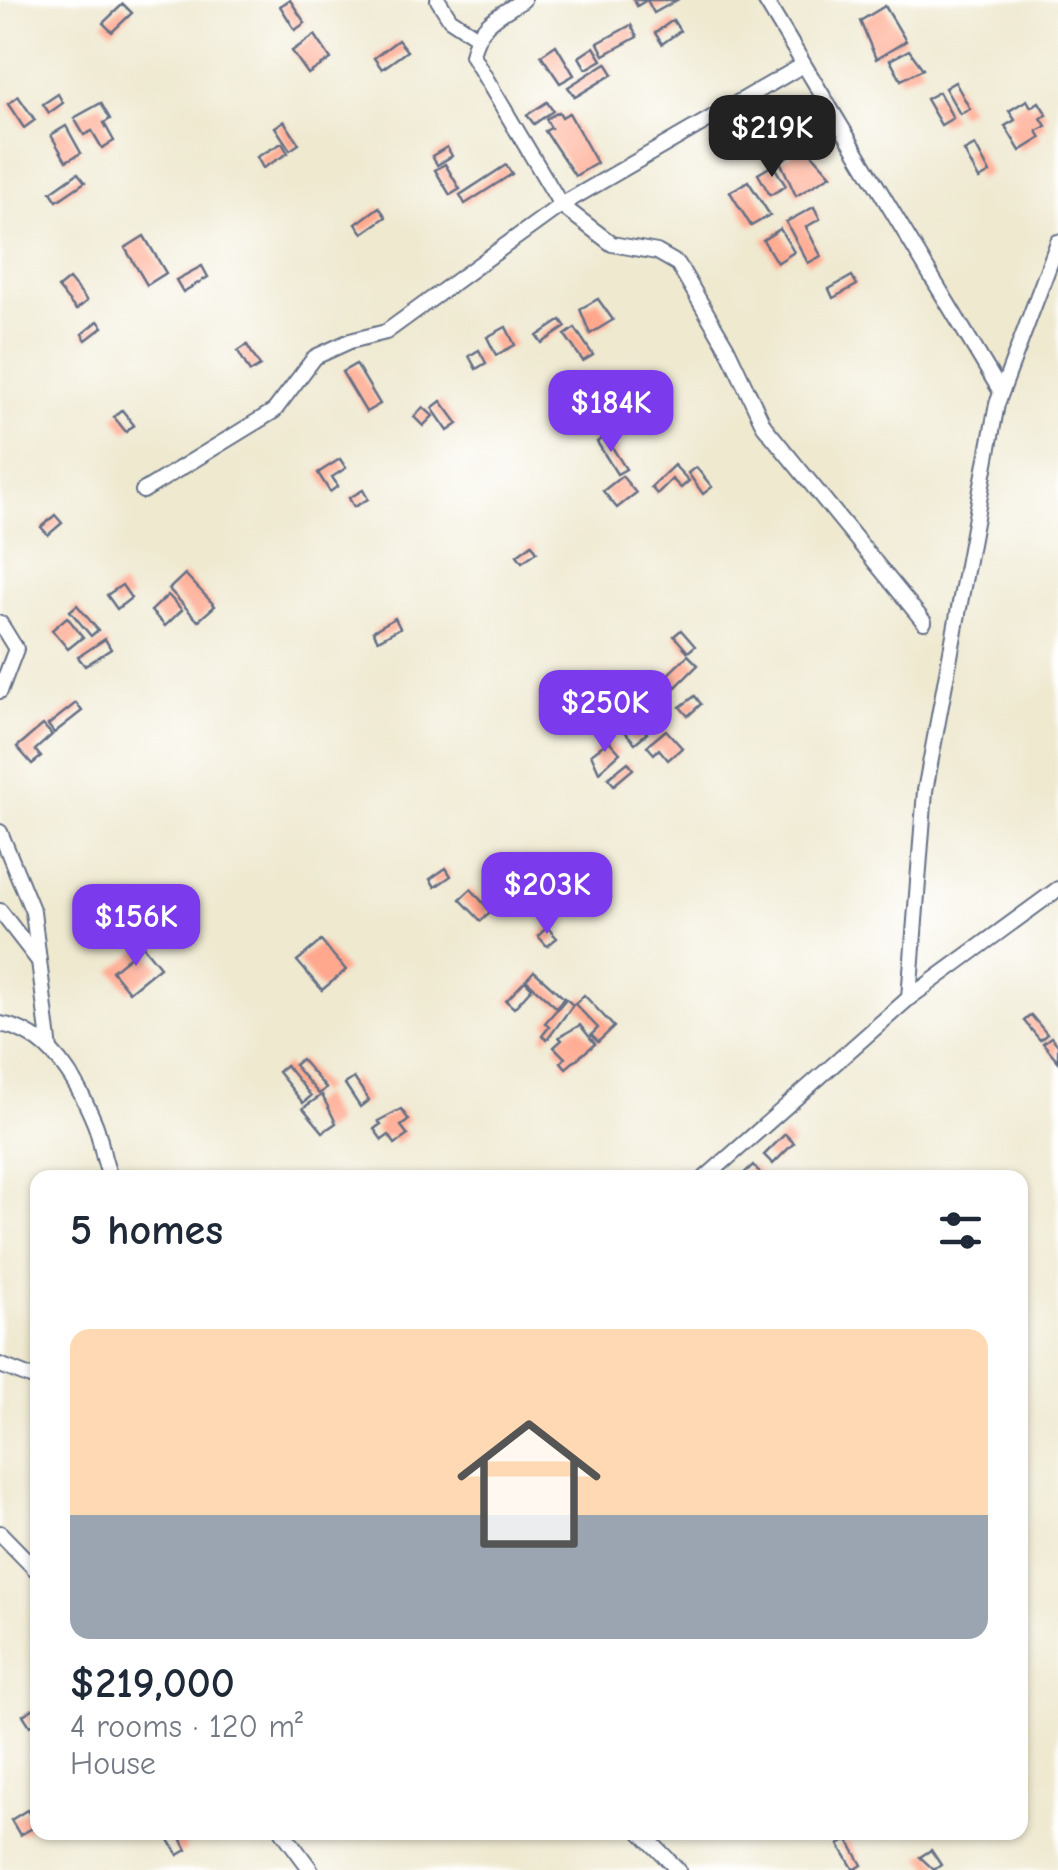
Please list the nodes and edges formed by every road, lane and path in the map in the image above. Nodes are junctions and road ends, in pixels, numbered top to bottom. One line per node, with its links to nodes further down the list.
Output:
1 (438, 0): 4 (street)
2 (523, 0): 4 (street)
3 (765, 0): 5 (street)
4 (476, 36): 6 (street)
5 (804, 65): 6 (street); 8 (street)
6 (561, 205): 9 (street); 10 (street)
7 (1058, 242): 8 (street)
8 (1002, 392): 17 (street)
9 (142, 491)
10 (924, 622)
11 (0, 623): 12 (street)
12 (0, 692)
13 (0, 832): 16 (street)
14 (1058, 889): 17 (street)
15 (0, 911): 16 (street)
16 (38, 961): 19 (street)
17 (909, 998): 21 (street)
18 (0, 1024): 19 (street)
19 (50, 1050): 20 (street)
20 (109, 1170)
21 (714, 1170)
22 (0, 1365): 23 (street)
23 (30, 1377)
24 (0, 1533): 25 (street)
25 (30, 1564)
26 (288, 1840): 28 (street)
27 (649, 1840): 29 (street)
28 (311, 1870)
29 (678, 1870)

